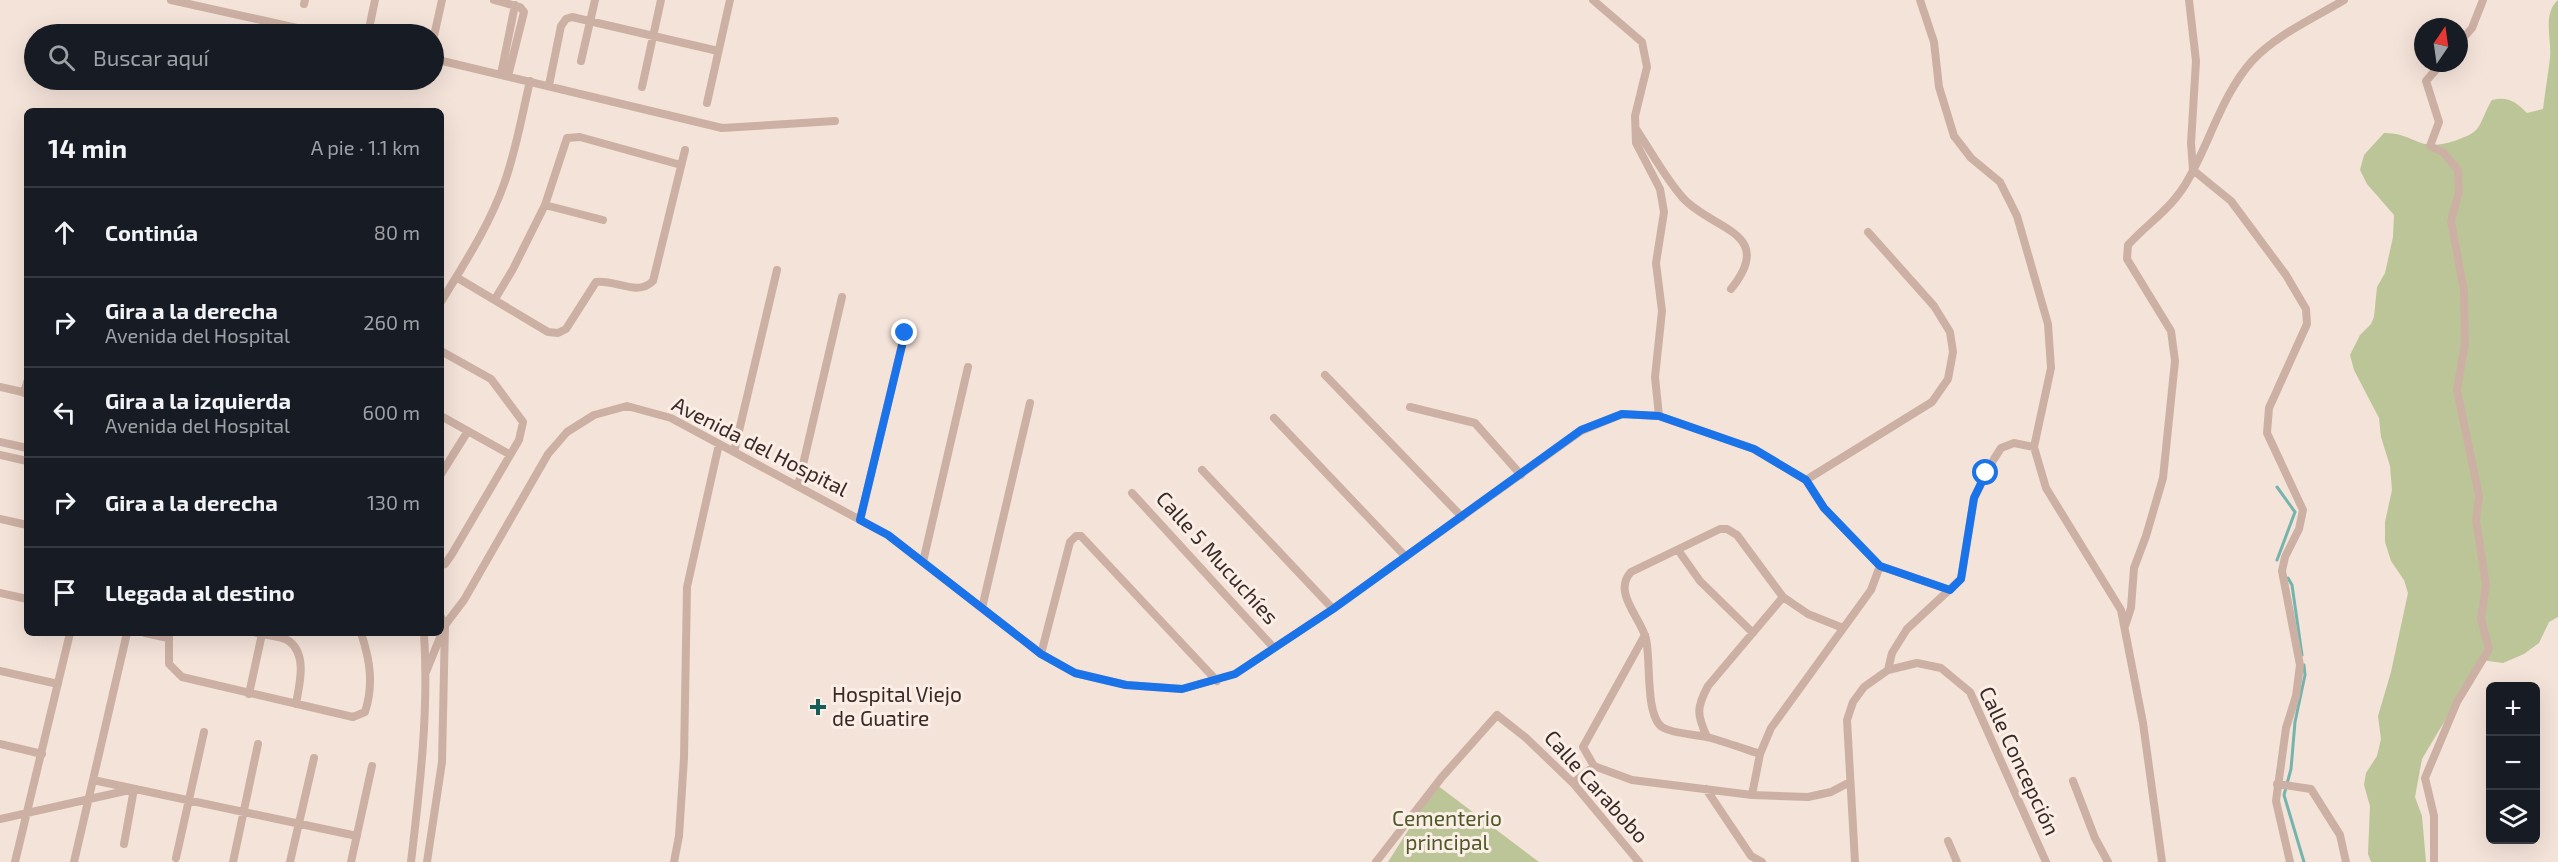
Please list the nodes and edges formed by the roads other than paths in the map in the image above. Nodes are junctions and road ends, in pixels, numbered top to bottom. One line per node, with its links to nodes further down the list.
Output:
1 (171, 0): 14 (street)
2 (375, 0): 15 (street)
3 (441, 0): 16 (street)
4 (494, 0): 23 (street)
5 (595, 0): 13 (street)
6 (661, 0): 18 (street)
7 (730, 0): 19 (street)
8 (1593, 0): 29 (street)
9 (1920, 0): 57 (street)
10 (2189, 0): 32 (street)
11 (2344, 0): 32 (street)
12 (2483, 0): 17 (street)
13 (590, 21): 18 (street); 21 (street); 25 (street)
14 (279, 24)
15 (370, 24)
16 (436, 24)
17 (2468, 33)
18 (653, 35): 19 (street); 26 (street)
19 (718, 51): 27 (street)
20 (444, 61): 23 (street)
21 (581, 61)
22 (2434, 72): 151 (street)
23 (505, 75): 24 (street)
24 (530, 81): 25 (street); 37 (street)
25 (549, 85): 28 (street)
26 (642, 87)
27 (707, 103)
28 (835, 121)
29 (1636, 128): 38 (street); 50 (street)
30 (685, 150): 31 (street)
31 (681, 165): 33 (street); 41 (street)
32 (2193, 170): 84 (street); 119 (street)
33 (545, 205): 34 (street); 41 (street)
34 (603, 220)
35 (1869, 232): 65 (street)
36 (777, 270): 58 (street)
37 (456, 277): 39 (street); 41 (street)
38 (1731, 290)
39 (444, 297)
40 (842, 297): 66 (street)
41 (495, 299)
42 (905, 333): 70 (street)
43 (444, 353): 59 (street)
44 (968, 367): 74 (street)
45 (1325, 375): 68 (street)
46 (0, 387): 47 (street)
47 (24, 393)
48 (1030, 404): 81 (street)
49 (1410, 407): 64 (street)
50 (1659, 416): 64 (street, Avenida del Hospital); 65 (street, Avenida del Hospital)
51 (444, 418): 53 (street)
52 (1274, 418): 73 (street)
53 (468, 431): 59 (street); 62 (street)
54 (0, 442): 56 (street)
55 (719, 444): 58 (street, Avenida del Hospital); 83 (street, Avenida del Hospital); 140 (street)
56 (24, 447)
57 (2034, 447): 77 (street); 84 (street)
58 (734, 452): 66 (street, Avenida del Hospital)
59 (509, 454): 75 (street)
60 (0, 455): 61 (street)
61 (24, 460)
62 (444, 469)
63 (1202, 470): 82 (street)
64 (1521, 475): 68 (street, Avenida del Hospital)
65 (1806, 480): 76 (street, Avenida del Hospital)
66 (798, 486): 70 (street, Avenida del Hospital)
67 (1132, 493): 97 (street, Calle 5 Mucuchíes)
68 (1462, 517): 73 (street, Avenida del Hospital)
69 (0, 519): 71 (street)
70 (860, 520): 74 (street, Avenida del Hospital)
71 (24, 524)
72 (1678, 550): 79 (street); 86 (street); 87 (street)
73 (1406, 557): 82 (street, Avenida del Hospital)
74 (923, 562): 81 (street, Avenida del Hospital)
75 (444, 564)
76 (1880, 566): 77 (street, Avenida del Hospital); 85 (street)
77 (1950, 590): 99 (street)
78 (0, 593): 80 (street)
79 (1783, 597): 85 (street); 86 (street)
80 (24, 598)
81 (982, 608): 98 (street, Avenida del Hospital)
82 (1333, 609): 97 (street, Avenida del Hospital)
83 (444, 620)
84 (2124, 626): 148 (street)
85 (1843, 628): 111 (street)
86 (1753, 633): 107 (street)
87 (1645, 635): 107 (street); 114 (street)
88 (69, 636): 103 (street)
89 (126, 636): 115 (street)
90 (168, 636): 104 (street)
91 (259, 636): 104 (street)
92 (267, 636): 105 (street)
93 (362, 636): 105 (street)
94 (424, 636): 101 (street)
95 (438, 636): 101 (street, Avenida del Hospital)
96 (442, 636): 139 (street)
97 (1275, 648): 102 (street, Avenida del Hospital)
98 (1041, 654): 102 (street, Avenida del Hospital); 102 (street)
99 (1888, 670): 117 (street); 146 (street, Calle Concepción)
100 (0, 671): 103 (street)
101 (426, 672): 138 (street)
102 (1216, 681)
103 (58, 684): 110 (street)
104 (249, 694): 105 (street)
105 (296, 704)
106 (204, 732): 124 (street)
107 (1707, 737): 111 (street)
108 (0, 744): 110 (street)
109 (258, 744): 125 (street)
110 (42, 754): 127 (street)
111 (1760, 754): 122 (street)
112 (314, 758): 128 (street)
113 (372, 766): 129 (street)
114 (1594, 766): 118 (street); 121 (street)
115 (93, 780): 120 (street); 123 (street)
116 (2073, 781): 147 (street)
117 (1850, 782): 122 (street); 144 (street)
118 (1573, 783): 141 (street, Calle Carabobo); 142 (street, Calle Carabobo)
119 (2278, 784): 149 (street); 150 (street)
120 (134, 789): 123 (street); 124 (street); 131 (street)
121 (1706, 789): 122 (street); 143 (street)
122 (1752, 795)
123 (89, 799): 127 (street); 134 (street)
124 (189, 800): 125 (street); 132 (street)
125 (244, 812): 128 (street); 135 (street)
126 (2, 817): 127 (street)
127 (26, 817): 133 (street)
128 (298, 823): 129 (street); 136 (street)
129 (357, 836): 137 (street)
130 (1948, 840): 145 (street)
131 (124, 844)
132 (176, 858)
133 (15, 862)
134 (74, 862)
135 (233, 862)
136 (290, 862)
137 (351, 862)
138 (411, 862)
139 (427, 862)
140 (674, 862)
141 (1376, 862)
142 (1639, 862)
143 (1762, 862)
144 (1855, 862)
145 (1957, 862)
146 (2046, 862)
147 (2108, 862)
148 (2162, 862)
149 (2290, 862)
150 (2346, 862)
151 (2434, 862)

